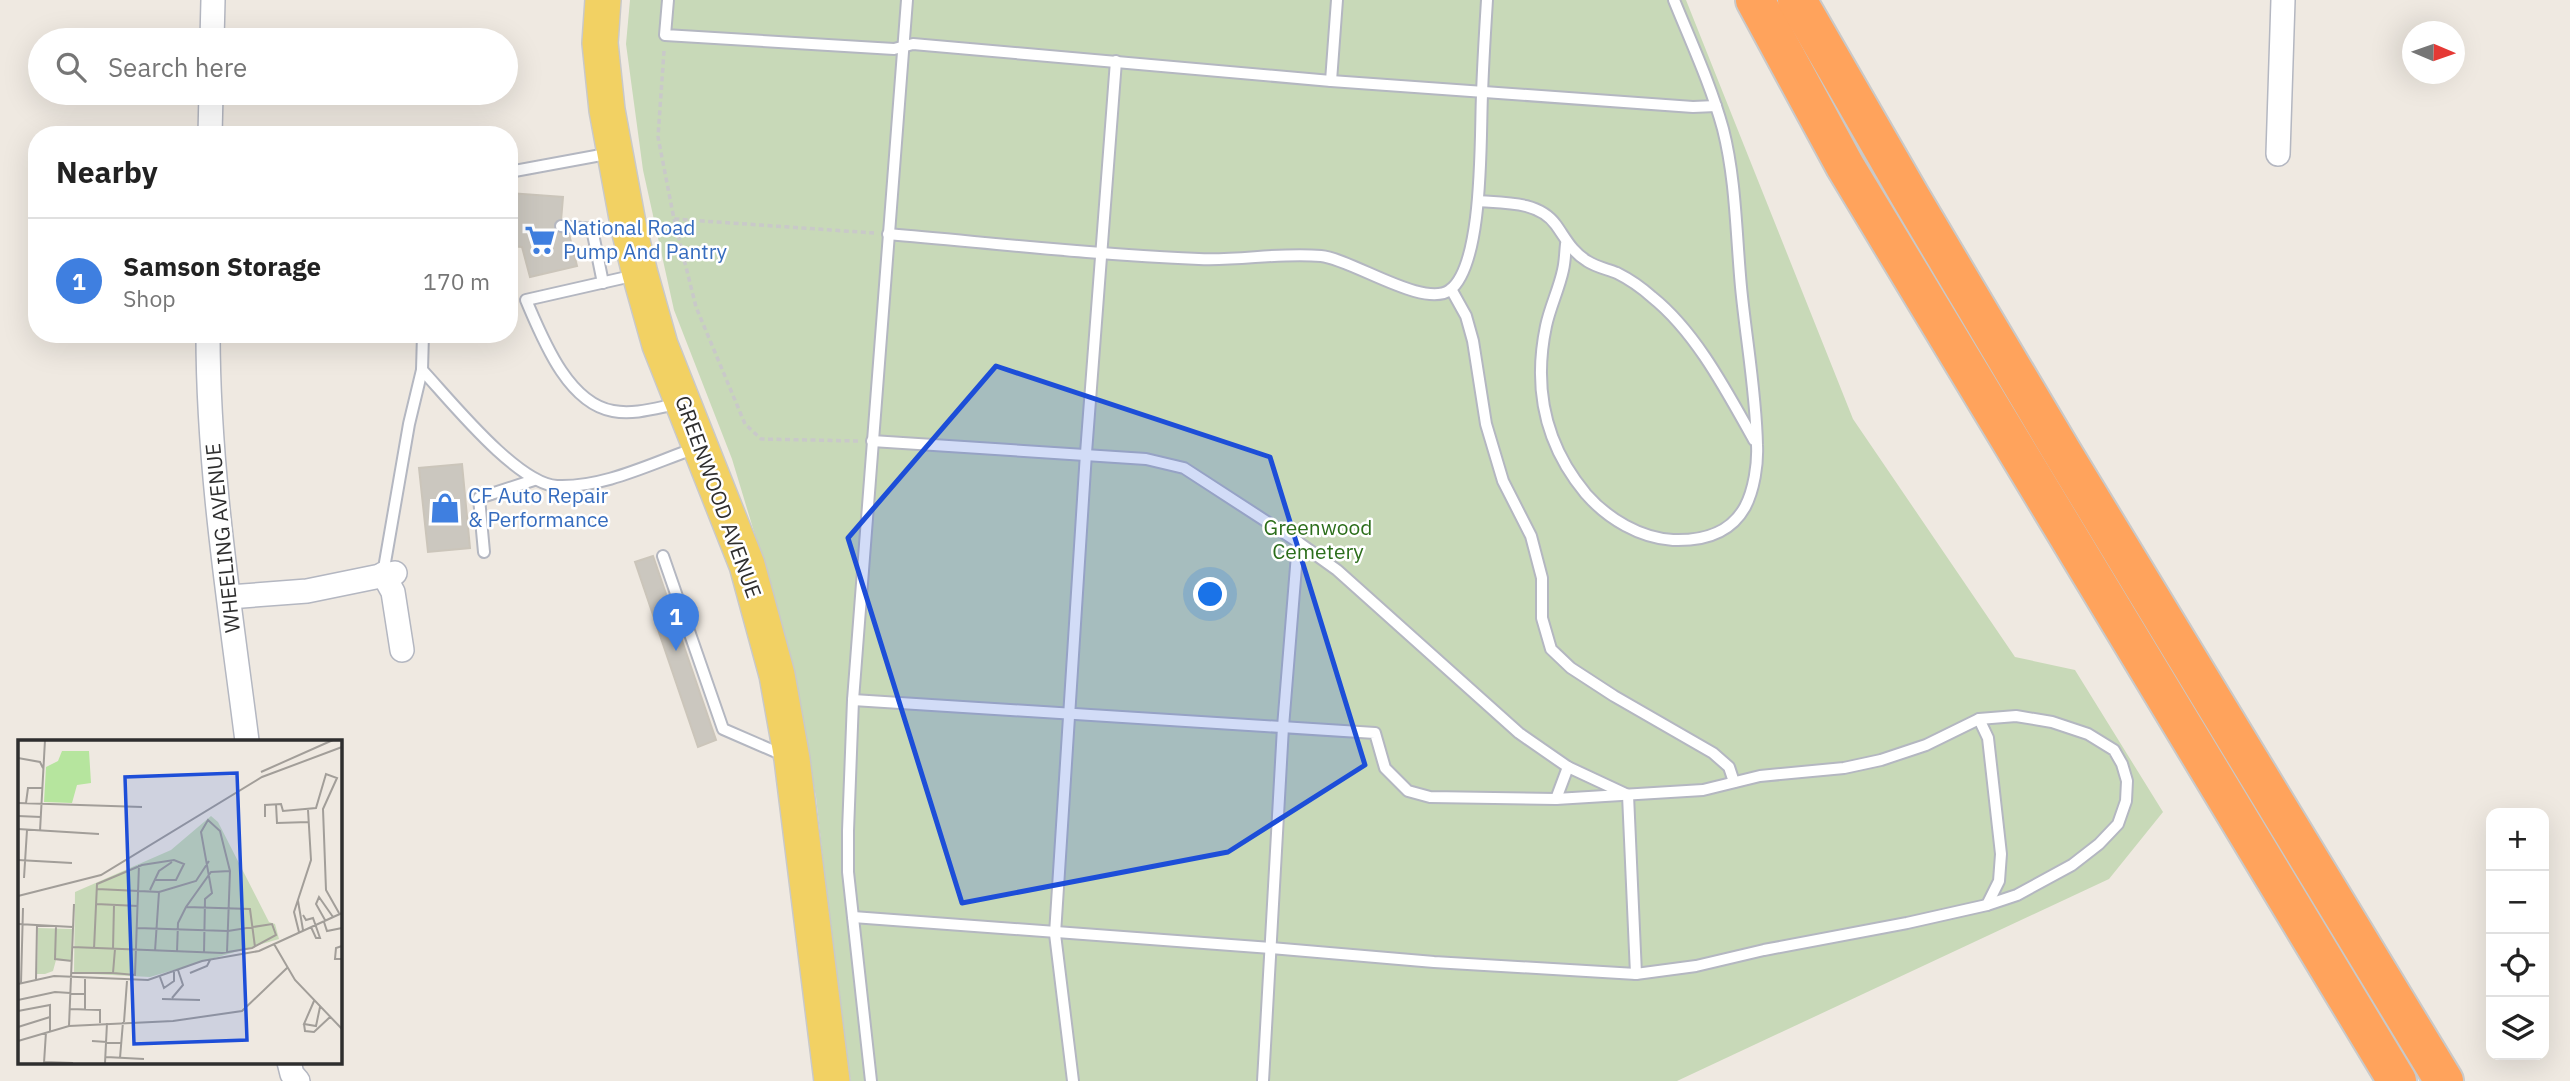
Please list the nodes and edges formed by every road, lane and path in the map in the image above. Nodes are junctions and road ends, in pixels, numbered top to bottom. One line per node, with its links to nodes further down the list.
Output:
1 (214, 0): 11 (street)
2 (603, 0): 20 (main road, GREENWOOD AVENUE)
3 (668, 0): 12 (lane)
4 (907, 0): 13 (lane)
5 (1337, 0): 15 (lane)
6 (1487, 0): 16 (lane)
7 (1674, 0): 18 (lane)
8 (1755, 0): 70 (highway)
9 (1797, 0): 71 (highway)
10 (2283, 0): 21 (street)
11 (213, 28)
12 (665, 35): 13 (lane); 24 (path)
13 (903, 47): 14 (lane); 28 (lane)
14 (1116, 61): 15 (lane); 30 (lane)
15 (1331, 81): 16 (lane)
16 (1482, 93): 18 (lane); 23 (lane)
17 (211, 105): 19 (street)
18 (1716, 106): 39 (lane)
19 (210, 126)
20 (615, 152): 22 (lane); 27 (main road, GREENWOOD AVENUE)
21 (2278, 155)
22 (518, 170)
23 (1478, 201): 29 (lane); 33 (lane)
24 (674, 219): 28 (path); 38 (path)
25 (561, 226): 26 (lane)
26 (592, 229): 27 (lane); 32 (lane)
27 (629, 229): 31 (main road, GREENWOOD AVENUE)
28 (888, 234): 30 (lane); 38 (lane)
29 (1566, 244): 39 (lane); 39 (lane)
30 (1101, 251): 33 (lane); 41 (lane)
31 (640, 274): 32 (lane); 37 (main road, GREENWOOD AVENUE)
32 (603, 283): 37 (lane)
33 (1451, 289): 56 (lane)
34 (208, 343): 47 (street, WHEELING AVENUE)
35 (423, 343): 36 (lane)
36 (422, 370): 42 (lane); 46 (lane)
37 (683, 403): 40 (main road, GREENWOOD AVENUE)
38 (872, 441): 41 (lane); 49 (lane)
39 (1757, 446)
40 (700, 447): 42 (lane); 54 (main road, GREENWOOD AVENUE)
41 (1086, 453): 43 (lane); 50 (lane)
42 (534, 480): 44 (lane)
43 (1298, 542): 52 (lane); 55 (lane)
44 (484, 552)
45 (663, 556): 54 (lane)
46 (389, 573): 47 (street); 48 (street)
47 (229, 597): 53 (street, WHEELING AVENUE)
48 (402, 650)
49 (853, 700): 50 (lane); 60 (lane)
50 (1069, 714): 52 (lane); 61 (lane)
51 (1979, 719): 56 (lane); 59 (lane); 59 (lane)
52 (1283, 727): 58 (lane); 62 (lane)
53 (247, 740)
54 (792, 759): 66 (main road, GREENWOOD AVENUE)
55 (1568, 768): 57 (lane); 58 (lane)
56 (1734, 782): 57 (lane)
57 (1629, 794): 58 (lane); 63 (lane)
58 (1556, 799)
59 (1987, 905): 63 (lane)
60 (853, 918): 61 (lane); 67 (lane)
61 (1055, 934): 62 (lane); 68 (lane)
62 (1272, 948): 63 (lane); 69 (lane)
63 (1636, 974)
64 (290, 1064): 65 (street)
65 (298, 1081)
66 (832, 1081)
67 (871, 1081)
68 (1073, 1081)
69 (1263, 1081)
70 (2397, 1081)
71 (2444, 1081)

